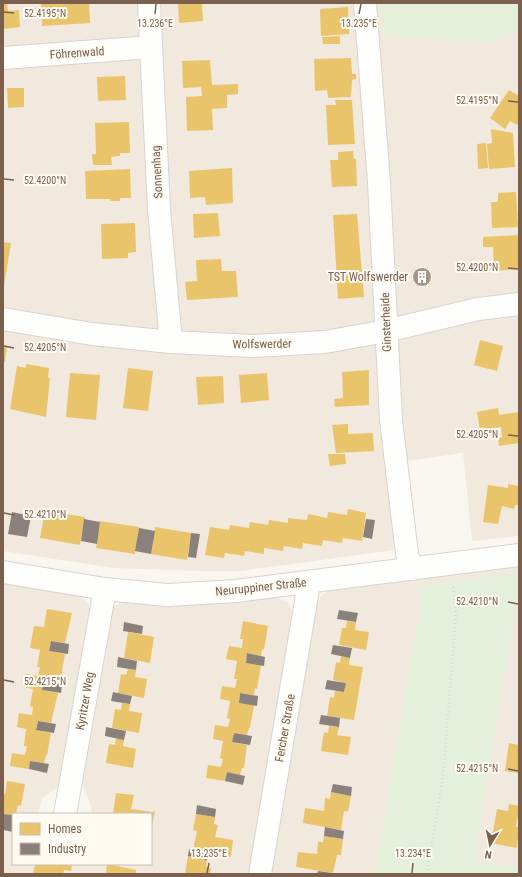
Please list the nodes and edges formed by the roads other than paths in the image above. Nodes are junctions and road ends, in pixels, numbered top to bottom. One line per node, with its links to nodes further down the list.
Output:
1 (148, 3): 3 (street, Sonnenhag)
2 (365, 3): 7 (street, Ginsterheide)
3 (150, 48): 4 (street, Föhrenwald); 8 (street, Sonnenhag)
4 (3, 58)
5 (519, 304): 7 (street, Wolfswerder)
6 (3, 319): 8 (street, Wolfswerder)
7 (386, 330): 8 (street, Wolfswerder); 10 (street, Ginsterheide)
8 (171, 342)
9 (519, 556): 10 (street, Neuruppiner Straße)
10 (411, 569): 12 (street, Neuruppiner Straße)
11 (3, 572): 13 (street, Neuruppiner Straße)
12 (309, 583): 13 (street, Neuruppiner Straße); 15 (street, Fercher Straße)
13 (105, 588): 14 (street, Kyritzer Weg)
14 (65, 813)
15 (260, 874)

